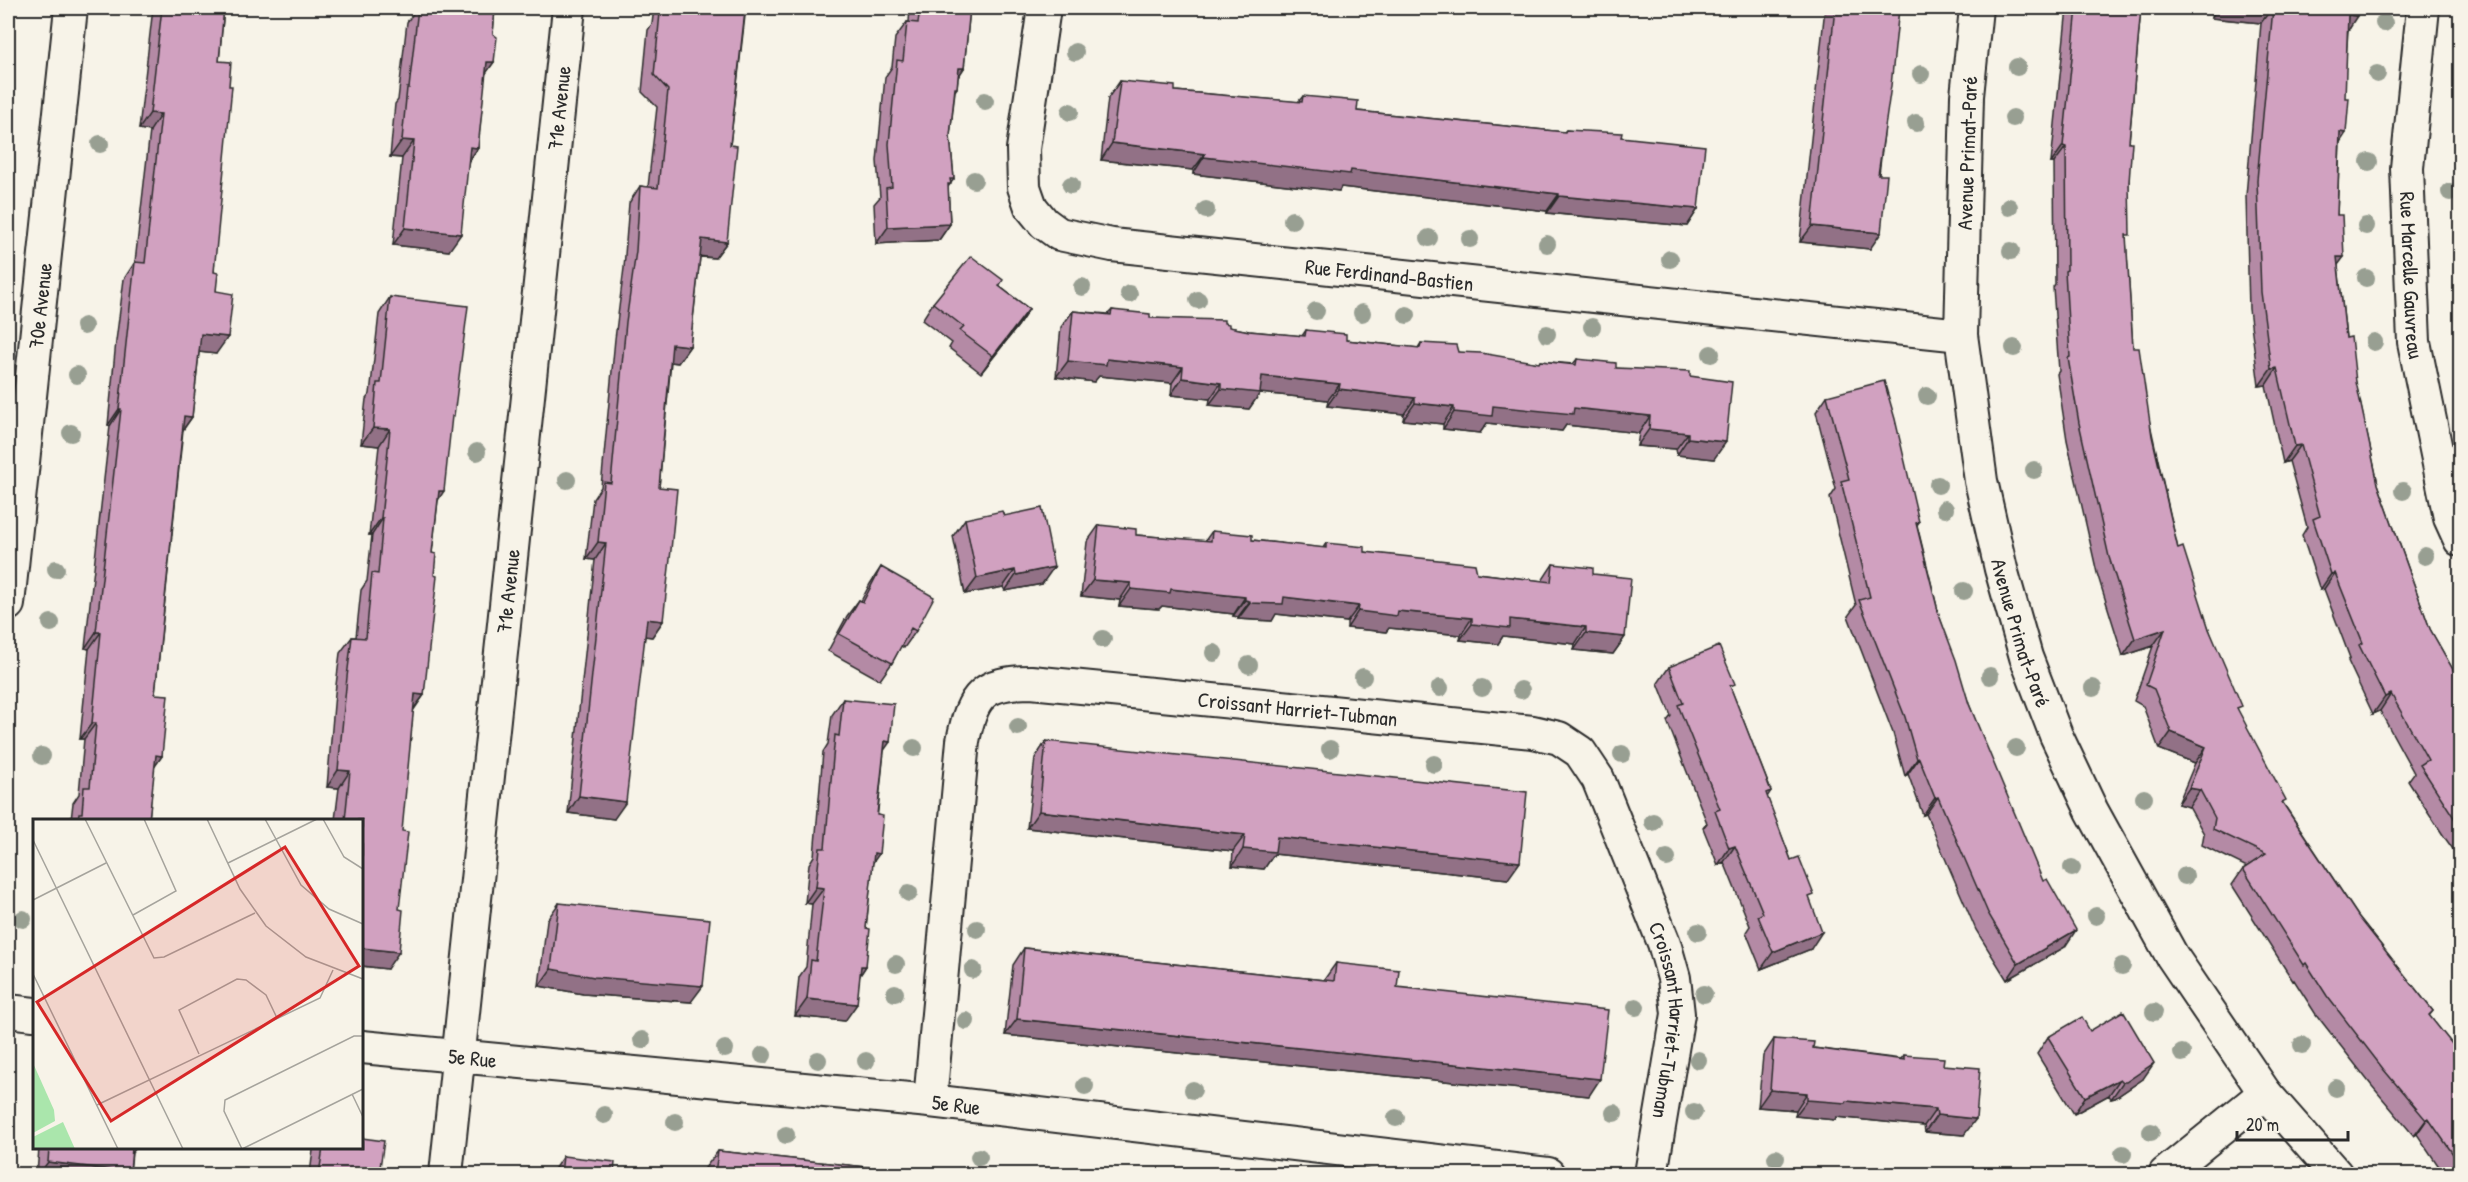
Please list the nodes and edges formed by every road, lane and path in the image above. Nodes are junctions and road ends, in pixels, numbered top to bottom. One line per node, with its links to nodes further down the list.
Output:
1 (72, 8): 8 (street, 70e Avenue)
2 (569, 8): 12 (street, 71e Avenue)
3 (1044, 8): 6 (street, Rue Ferdinand-Bastien)
4 (1976, 8): 6 (street, Avenue Primat-Paré)
5 (2423, 8): 7 (street, Rue Marcelle Gauvreau)
6 (1961, 335): 13 (street, Avenue Primat-Paré)
7 (2460, 540)
8 (8, 604)
9 (8, 1011): 10 (street)
10 (33, 1014)
11 (363, 1047): 12 (street, 5e Rue)
12 (459, 1057): 14 (street, 5e Rue); 15 (street, 71e Avenue)
13 (2265, 1093): 18 (street); 19 (street, Avenue Primat-Paré)
14 (930, 1101): 16 (street, 5e Rue); 17 (street, Croissant Harriet-Tubman)
15 (446, 1174)
16 (1548, 1174)
17 (1651, 1174)
18 (2165, 1174)
19 (2336, 1174)

